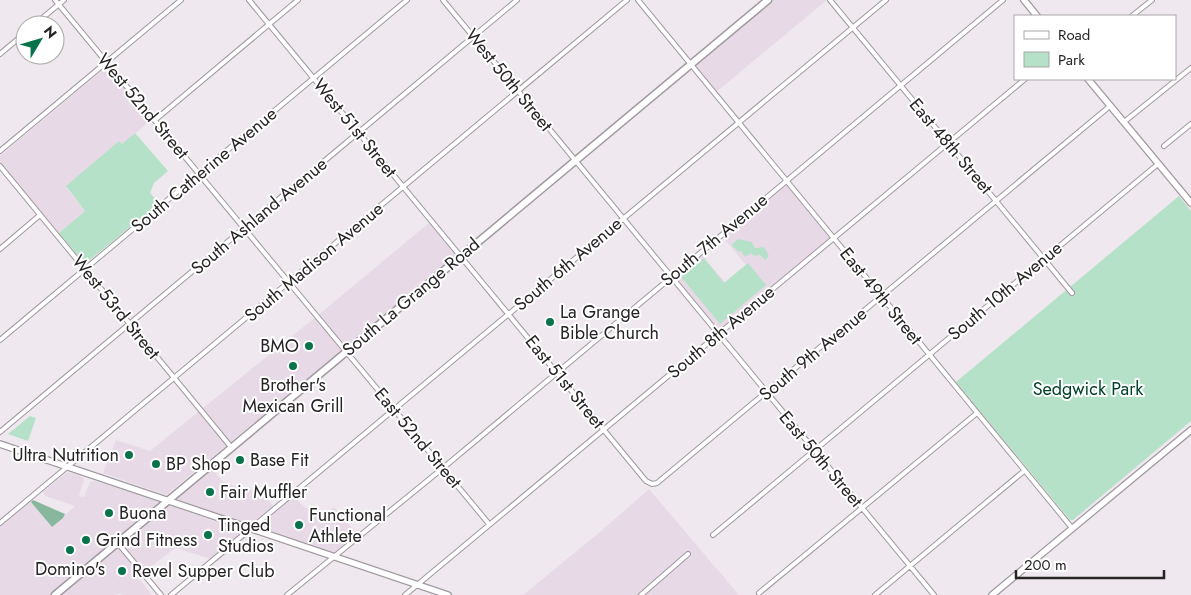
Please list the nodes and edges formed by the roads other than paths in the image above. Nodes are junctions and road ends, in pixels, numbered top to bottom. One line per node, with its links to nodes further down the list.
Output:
1 (55, 0): 17 (street, West 52nd Street)
2 (64, 0): 17 (street)
3 (181, 0): 26 (street)
4 (249, 0): 21 (street, West 51st Street)
5 (298, 0): 21 (street)
6 (407, 0): 29 (street, South Catherine Avenue)
7 (443, 0): 23 (street, West 50th Street)
8 (517, 0): 23 (street, South Ashland Avenue)
9 (626, 0): 33 (street, South Madison Avenue)
10 (638, 0): 27 (street, East 49th Street)
11 (768, 0): 27 (main road, South La Grange Road)
12 (830, 0): 22 (street, East 48th Street)
13 (886, 0): 22 (street, South 6th Avenue)
14 (1003, 0): 32 (street, South 7th Avenue)
15 (1152, 0): 20 (street)
16 (1027, 1): 19 (main road)
17 (59, 4): 18 (street); 26 (street, West 52nd Street)
18 (46, 15)
19 (1036, 15)
20 (1133, 15)
21 (269, 24): 29 (street, West 51st Street); 35 (street)
22 (853, 28): 32 (street, East 48th Street); 37 (street, South 6th Avenue)
23 (473, 36): 33 (street, West 50th Street); 40 (street, South Ashland Avenue)
24 (15, 41): 25 (street)
25 (0, 54)
26 (106, 62): 35 (street, West 52nd Street); 43 (street)
27 (691, 64): 37 (street, East 49th Street); 44 (main road, South La Grange Road)
28 (1191, 68): 36 (street)
29 (314, 78): 40 (street, West 51st Street); 47 (street, South Catherine Avenue)
30 (1024, 80): 41 (street, South 8th Avenue)
31 (1089, 80): 34 (main road)
32 (900, 85): 41 (street, East 48th Street); 48 (street, South 7th Avenue)
33 (518, 91): 44 (street, West 50th Street); 49 (street, South Madison Avenue)
34 (1110, 106): 36 (main road); 50 (street, South 9th Avenue)
35 (155, 120): 47 (street, West 52nd Street)
36 (1124, 122): 45 (main road)
37 (739, 123): 48 (street, East 49th Street); 53 (street, South 6th Avenue)
38 (1189, 126): 39 (street); 42 (street)
39 (1191, 132)
40 (359, 133): 49 (street, West 51st Street); 54 (street, South Ashland Avenue)
41 (948, 143): 50 (street, East 48th Street); 55 (street, South 8th Avenue)
42 (1164, 146)
43 (0, 152)
44 (575, 161): 53 (street, East 50th Street); 57 (main road, South La Grange Road)
45 (1158, 164): 51 (main road); 58 (street, South 10th Avenue)
46 (0, 166): 52 (street, West 53rd Street)
47 (200, 174): 54 (street, West 52nd Street); 59 (street, South Catherine Avenue)
48 (786, 180): 55 (street, East 49th Street); 60 (street, South 7th Avenue)
49 (403, 187): 57 (street, West 51st Street); 61 (street, South Madison Avenue)
50 (996, 201): 58 (street, East 48th Street); 63 (street, South 9th Avenue)
51 (1191, 203)
52 (40, 215): 56 (street); 59 (street, West 53rd Street)
53 (623, 219): 60 (street, East 50th Street); 64 (street, South 6th Avenue)
54 (244, 228): 61 (street, West 52nd Street); 65 (street, South Ashland Avenue)
55 (834, 238): 63 (street, East 49th Street); 66 (street, South 8th Avenue)
56 (0, 249)
57 (460, 256): 64 (street, East 51st Street); 68 (main road, South La Grange Road)
58 (1044, 259): 62 (street, East 48th Street); 69 (street, South 10th Avenue)
59 (85, 270): 65 (street, West 53rd Street); 67 (street, South Catherine Avenue)
60 (670, 276): 66 (street, East 50th Street); 70 (street, South 7th Avenue)
61 (289, 282): 68 (street, West 52nd Street); 71 (street, South Madison Avenue)
62 (1072, 293)
63 (882, 296): 69 (street, East 49th Street); 72 (street, South 9th Avenue)
64 (509, 314): 70 (street, East 51st Street); 73 (street, South 6th Avenue)
65 (130, 323): 71 (street, West 53rd Street); 77 (street, South Ashland Avenue)
66 (718, 334): 72 (street, East 50th Street); 75 (street, South 8th Avenue)
67 (0, 340)
68 (346, 351): 73 (street, East 52nd Street); 79 (main road, South La Grange Road)
69 (929, 354): 74 (street, East 49th Street); 80 (street, South 10th Avenue)
70 (556, 372): 75 (street, East 51st Street); 82 (street, South 7th Avenue)
71 (174, 378): 79 (street, West 53rd Street); 81 (street, South Madison Avenue)
72 (766, 393): 80 (street, East 50th Street); 84 (street, South 9th Avenue)
73 (394, 410): 82 (street, East 52nd Street); 90 (street, South 6th Avenue)
74 (977, 413): 83 (street, East 49th Street); 86 (street)
75 (604, 429): 84 (street, East 51st Street); 88 (street, South 8th Avenue)
76 (1191, 430): 89 (main road)
77 (0, 432)
78 (0, 444): 81 (main road)
79 (231, 447): 85 (main road, South La Grange Road)
80 (814, 450): 86 (street, East 50th Street); 91 (street, South 10th Avenue)
81 (68, 466): 85 (main road); 87 (street, South Madison Avenue)
82 (443, 468): 88 (street, East 52nd Street); 94 (street, South 7th Avenue)
83 (1024, 471): 89 (street, East 49th Street); 95 (street)
84 (652, 484)
85 (166, 501): 90 (main road); 92 (main road, South La Grange Road)
86 (862, 508): 95 (street, East 50th Street); 97 (street)
87 (0, 523)
88 (489, 524): 96 (street, South 8th Avenue)
89 (1072, 528): 107 (main road)
90 (250, 529): 94 (main road); 100 (street, South 6th Avenue)
91 (713, 535)
92 (117, 542): 98 (main road, South La Grange Road); 99 (street)
93 (688, 554): 104 (street)
94 (333, 556): 96 (main road); 101 (street, South 7th Avenue)
95 (910, 566): 105 (street); 106 (street, East 50th Street)
96 (418, 585): 102 (street, South 8th Avenue); 103 (main road)
97 (759, 593)
98 (55, 595)
99 (161, 595)
100 (171, 595)
101 (287, 595)
102 (405, 595)
103 (448, 595)
104 (640, 595)
105 (875, 595)
106 (934, 595)
107 (992, 595)

